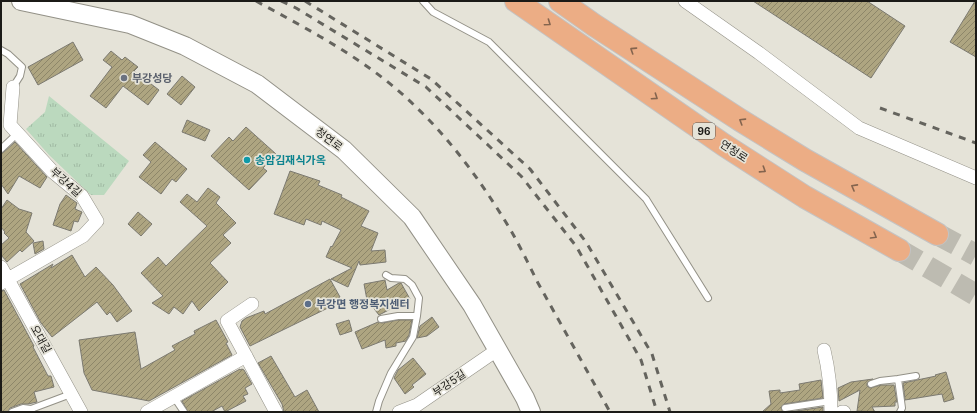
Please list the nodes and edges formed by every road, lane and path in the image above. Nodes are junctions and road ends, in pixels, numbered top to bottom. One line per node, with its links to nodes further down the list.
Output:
1 (21, 1): 20 (main road, 청연로)
2 (423, 1): 16 (lane)
3 (516, 1): 12 (highway, 연청로 / 96, one-way to 12)
4 (560, 1): 11 (highway, 96, one-way to 4)
5 (686, 1): 10 (street)
6 (1, 50): 7 (lane)
7 (13, 87): 8 (street)
8 (11, 126): 9 (lane); 15 (street, 부강4길)
9 (1, 149)
10 (976, 178)
11 (937, 234)
12 (899, 250)
13 (1, 267): 15 (street, 오대길)
14 (386, 276): 18 (lane)
15 (4, 281): 26 (street, 오대길)
16 (708, 298)
17 (252, 304): 22 (street)
18 (417, 316): 19 (lane); 36 (lane)
19 (381, 319)
20 (498, 350): 37 (street, 부강5길); 38 (main road, 청연로)
21 (824, 350): 28 (street)
22 (246, 356): 27 (street); 35 (street)
23 (916, 376): 24 (lane)
24 (898, 379): 25 (lane); 39 (lane)
25 (870, 384)
26 (71, 394): 30 (lane); 32 (street, 오대길)
27 (174, 396): 33 (street); 34 (lane)
28 (831, 406): 29 (lane)
29 (785, 408)
30 (32, 410): 31 (lane)
31 (12, 412)
32 (81, 412)
33 (147, 412)
34 (184, 412)
35 (276, 412)
36 (376, 412)
37 (399, 412)
38 (530, 412)
39 (900, 412)

